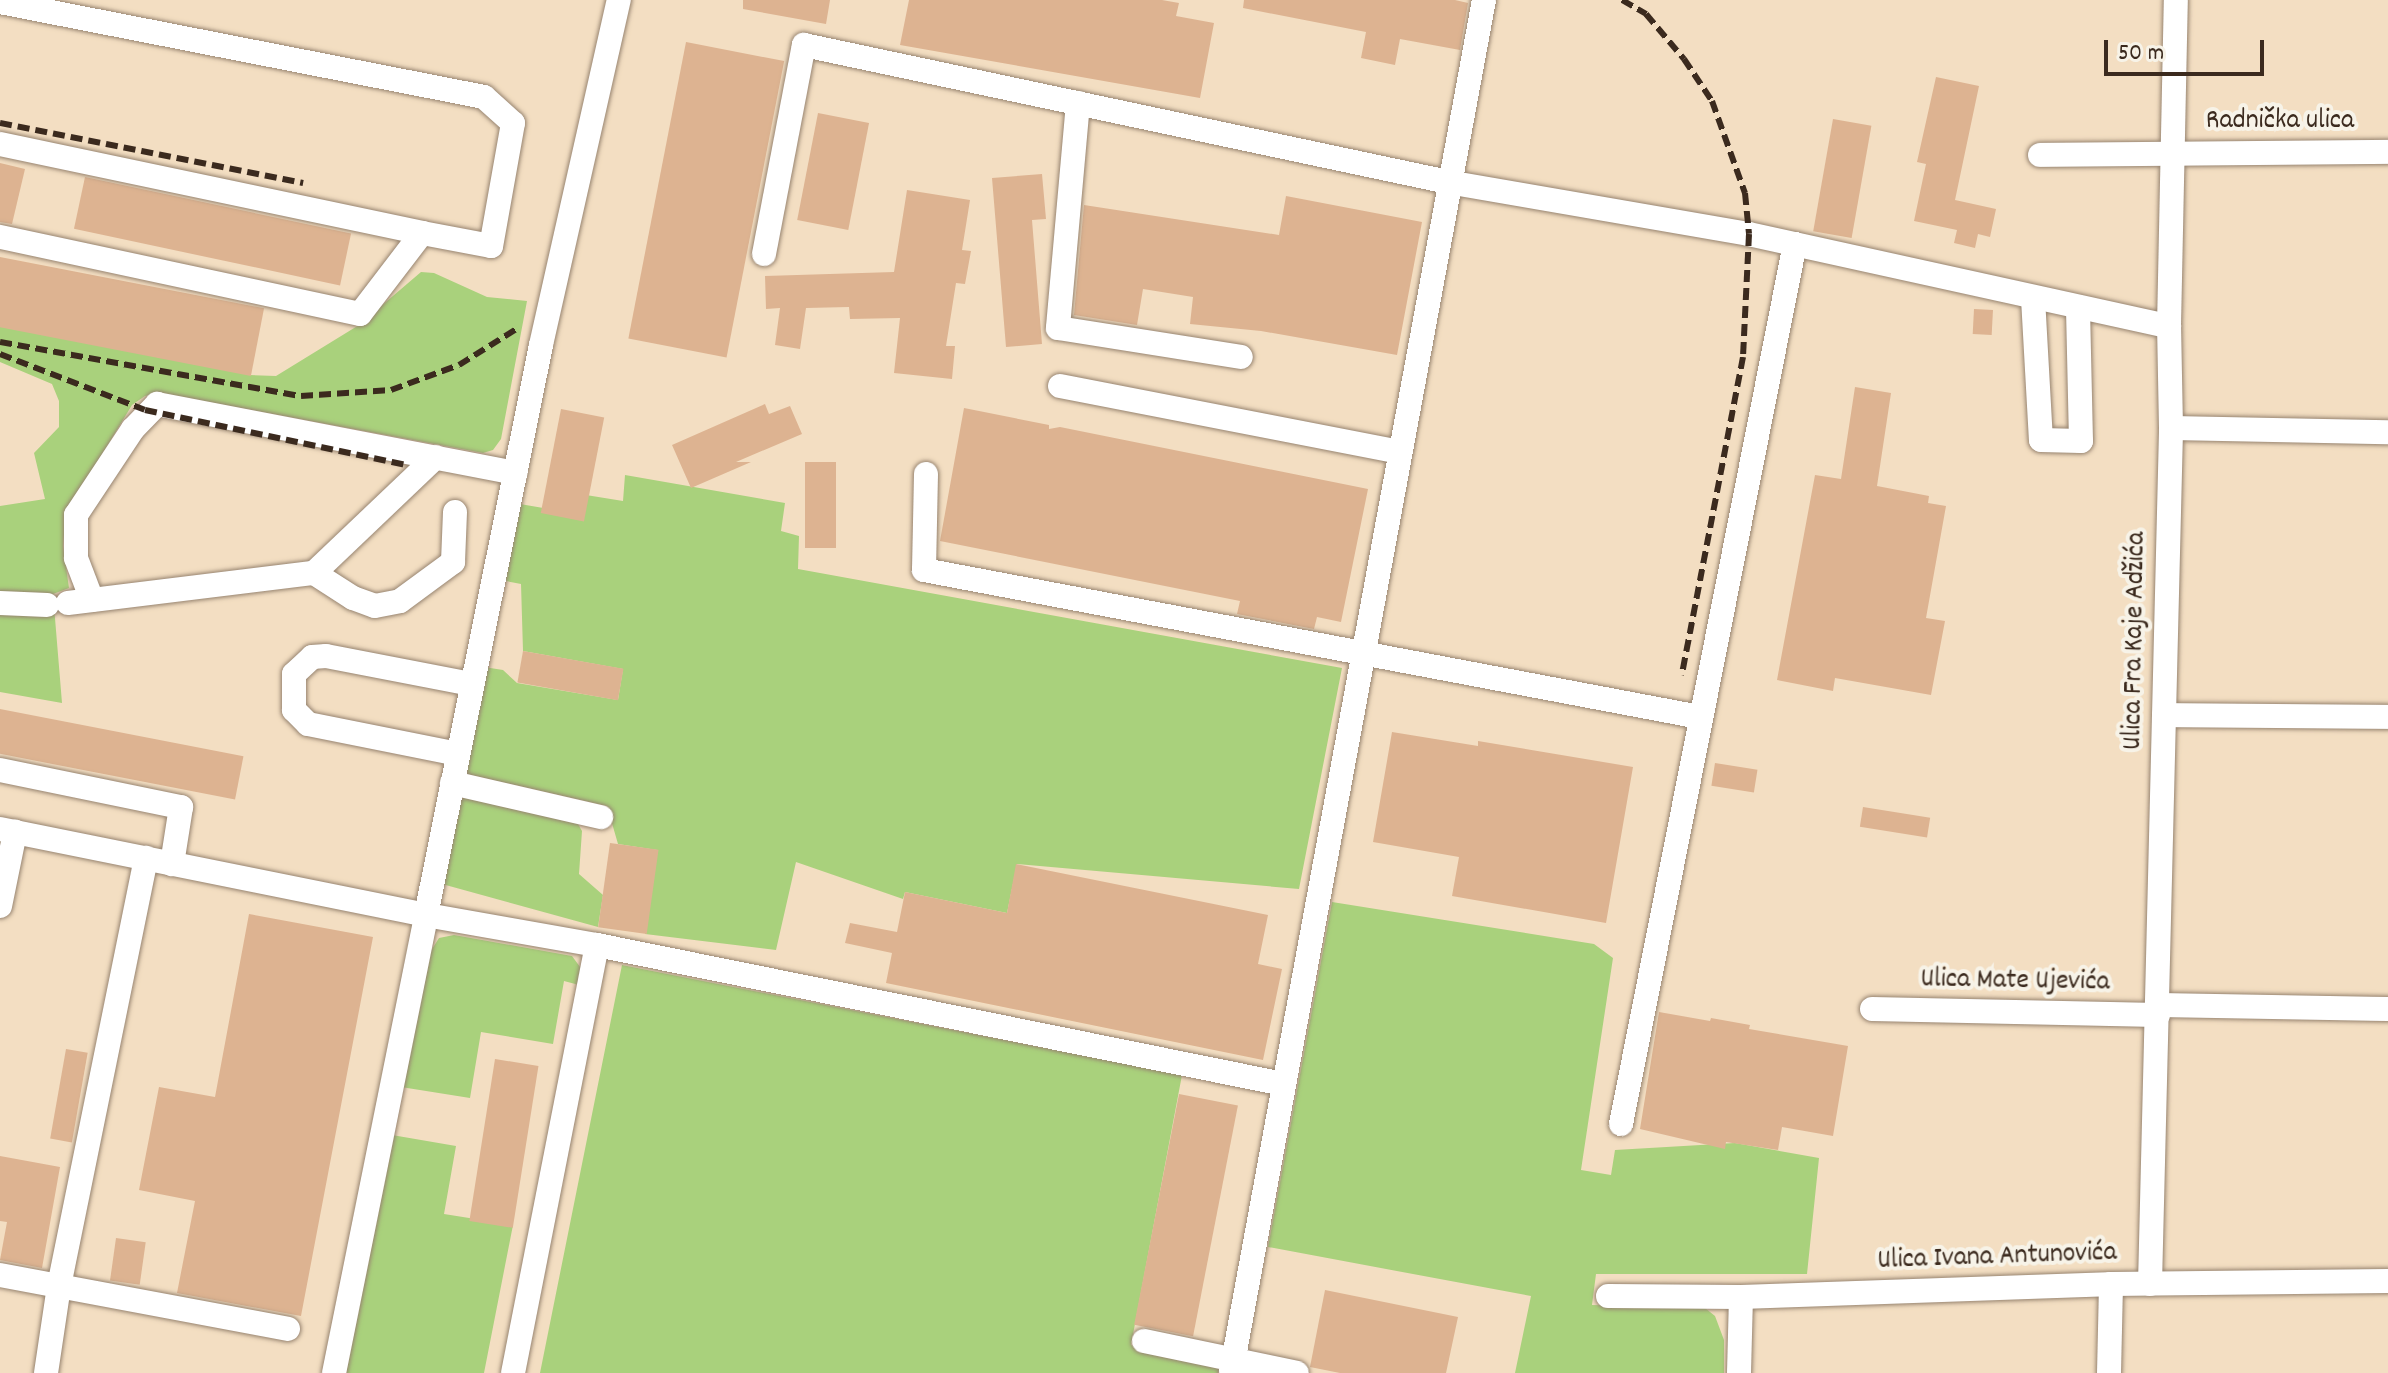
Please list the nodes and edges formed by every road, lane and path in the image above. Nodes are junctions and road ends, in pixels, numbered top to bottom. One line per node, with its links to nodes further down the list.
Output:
1 (619, 0): 24 (street)
2 (1484, 0): 10 (street)
3 (2176, 0): 8 (street, Ulica Fra Kaje Adžića)
4 (0, 2): 11 (street)
5 (1078, 103): 10 (street); 14 (street); 18 (street)
6 (0, 144): 11 (street)
7 (2388, 152): 8 (street, Radnička ulica)
8 (2172, 153): 9 (street, Radnička ulica); 17 (street, Ulica Fra Kaje Adžića)
9 (2040, 155)
10 (1448, 182): 13 (street); 22 (street)
11 (422, 233): 12 (street)
12 (0, 237)
13 (1795, 244): 15 (street); 33 (street)
14 (764, 254)
15 (2033, 298): 16 (street); 16 (street)
16 (2078, 307): 17 (street)
17 (2169, 326): 20 (street, Ulica Fra Kaje Adžića)
18 (1241, 357)
19 (1060, 386): 22 (street)
20 (2171, 428): 21 (street); 32 (street, Ulica Fra Kaje Adžića)
21 (2388, 432)
22 (1399, 452): 30 (street)
23 (436, 457): 24 (street); 27 (street); 29 (street)
24 (515, 473): 31 (street)
25 (926, 474): 30 (street)
26 (455, 512): 27 (street)
27 (314, 573): 29 (street)
28 (0, 603): 29 (street)
29 (69, 603)
30 (1363, 652): 33 (street); 48 (street)
31 (472, 684): 35 (street); 35 (street)
32 (2164, 715): 34 (street); 47 (street, Ulica Fra Kaje Adžića)
33 (1700, 717): 49 (street)
34 (2388, 717)
35 (458, 754): 37 (street)
36 (0, 770): 41 (street)
37 (452, 783): 38 (street); 43 (street)
38 (601, 817)
39 (7, 830): 40 (street); 42 (street)
40 (146, 858): 41 (street); 54 (street)
41 (172, 864): 43 (street)
42 (0, 906)
43 (426, 915): 44 (street); 61 (street)
44 (597, 945): 48 (street); 62 (street)
45 (1872, 1009): 47 (street, Ulica Mate Ujevića)
46 (2388, 1009): 47 (street, Ulica Mate Ujevića)
47 (2158, 1010): 53 (street, Ulica Fra Kaje Adžića)
48 (1283, 1084): 59 (street)
49 (1621, 1124)
50 (0, 1275): 54 (street)
51 (2388, 1281): 53 (street, Ulica Ivana Antunovića)
52 (2111, 1284): 53 (street, Ulica Ivana Antunovića); 56 (street, Ulica Ivana Antunovića); 65 (street)
53 (2150, 1284)
54 (59, 1286): 57 (street); 60 (street)
55 (1608, 1296): 56 (street, Ulica Ivana Antunovića)
56 (1741, 1297): 64 (street)
57 (288, 1329)
58 (1144, 1341): 59 (street)
59 (1232, 1366): 63 (street)
60 (46, 1373)
61 (334, 1373)
62 (513, 1373)
63 (1297, 1373)
64 (1739, 1373)
65 (2109, 1373)

